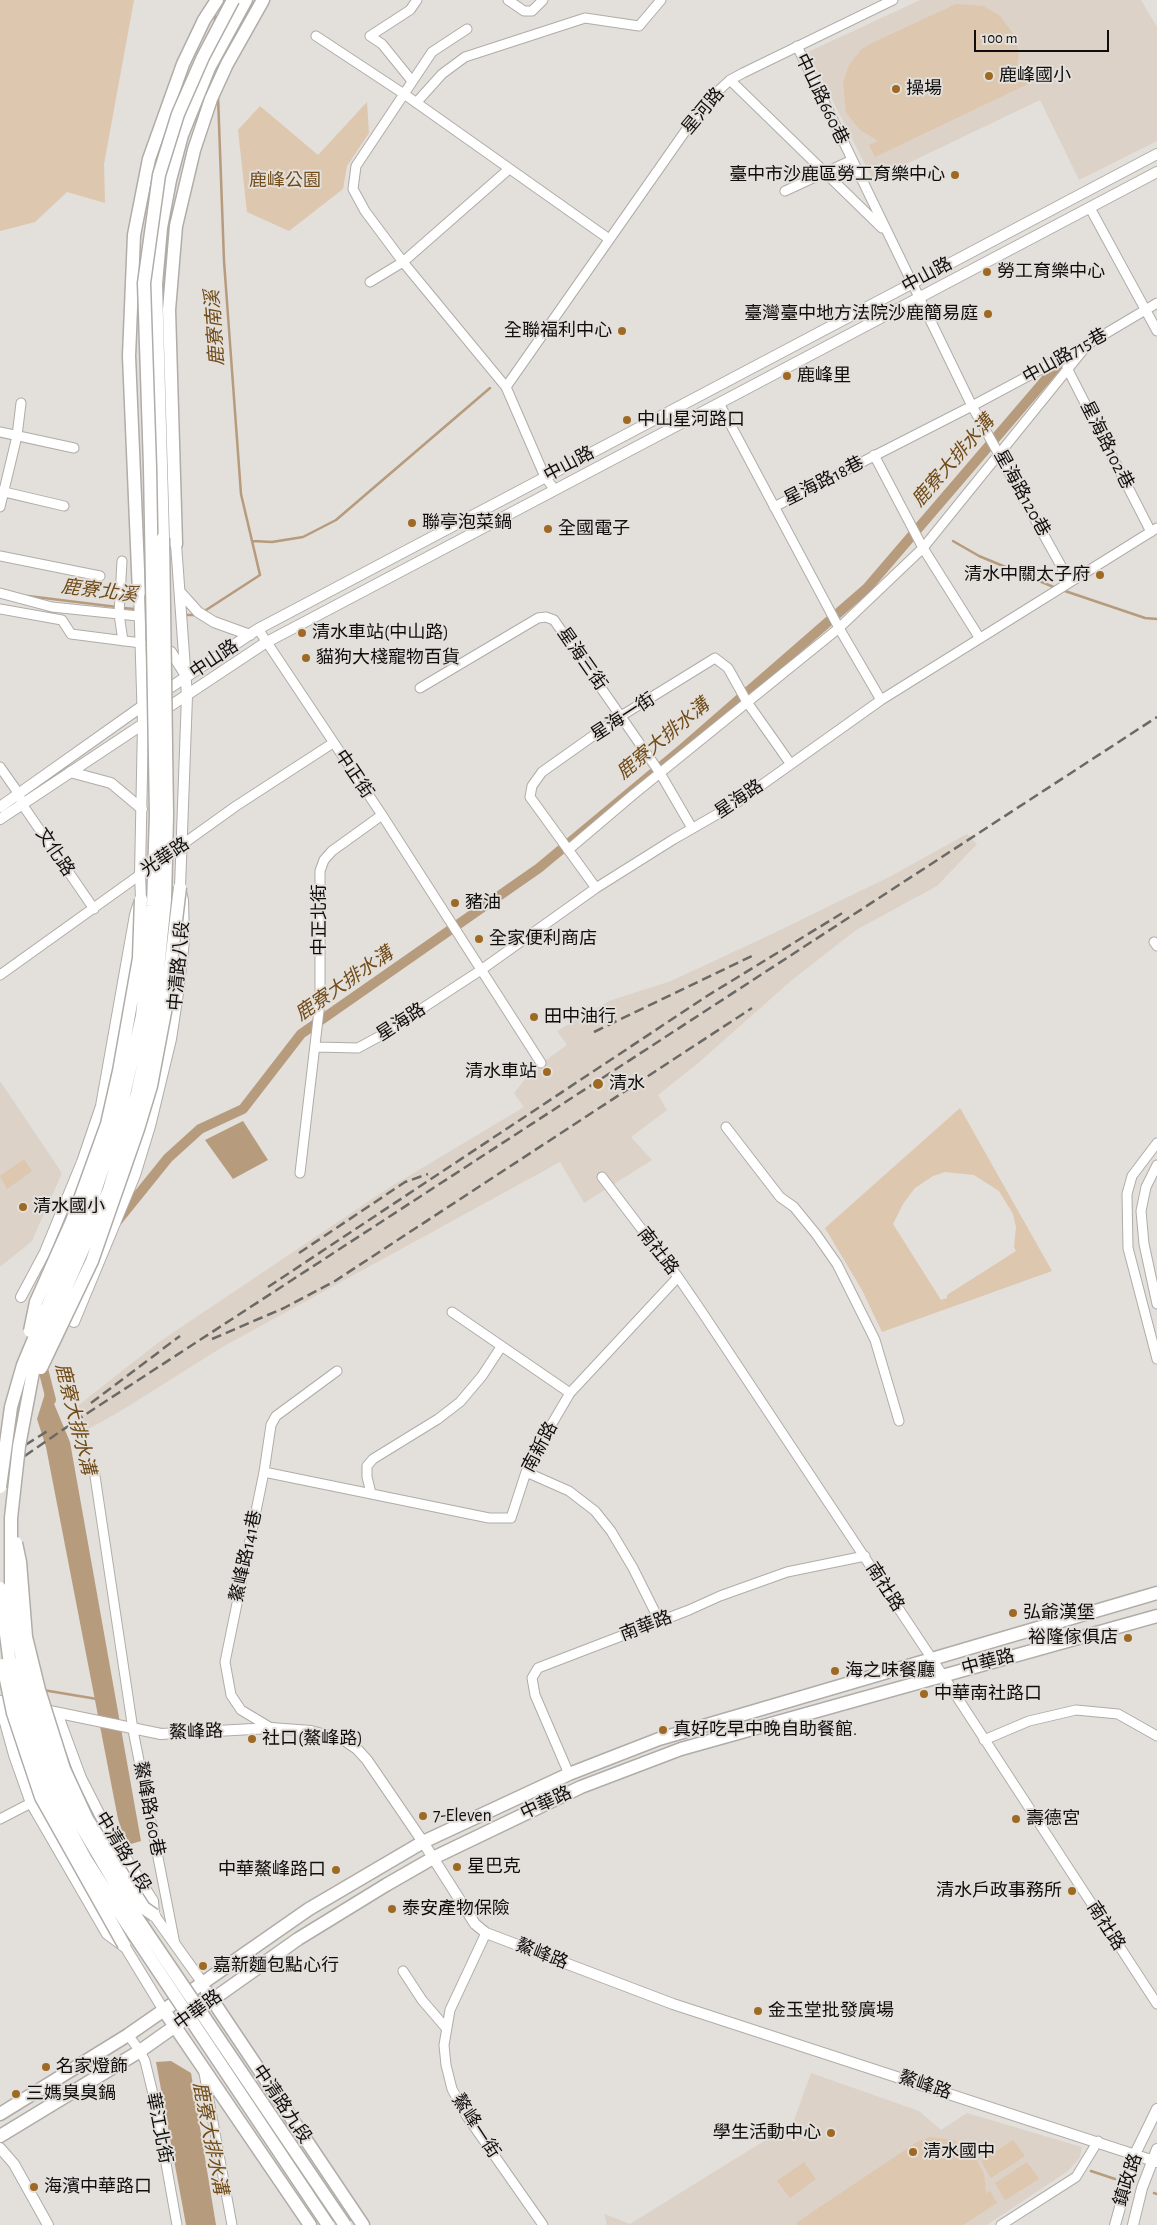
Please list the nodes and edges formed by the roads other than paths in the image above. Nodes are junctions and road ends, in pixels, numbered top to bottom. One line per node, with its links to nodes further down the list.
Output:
1 (216, 0): 60 (main road)
2 (233, 0): 112 (main road, bridge)
3 (246, 0): 114 (main road, bridge)
4 (263, 0): 52 (main road)
5 (417, 0): 14 (street)
6 (508, 0): 7 (street)
7 (544, 0)
8 (661, 0): 16 (street)
9 (891, 0): 12 (street, 星河路)
10 (468, 29): 14 (street)
11 (316, 36): 15 (street)
12 (797, 46): 13 (street, 星河路); 18 (street, 中山路660巷)
13 (730, 80): 20 (street, 中山路660巷); 25 (street, 星河路)
14 (412, 82): 15 (street)
15 (404, 94): 16 (street); 26 (street)
16 (416, 103): 19 (street)
17 (1157, 154): 28 (street, 中山路)
18 (852, 160): 20 (street); 24 (street, 中山路660巷)
19 (509, 169): 25 (street); 26 (street)
20 (825, 172): 22 (street); 24 (street, 中山路660巷)
21 (1157, 172): 23 (street, 中山路)
22 (785, 191)
23 (1090, 208): 29 (street, 中山路); 31 (street)
24 (887, 233): 28 (street, 中山路660巷)
25 (609, 239): 36 (street, 星河路)
26 (403, 262): 27 (street); 36 (street)
27 (370, 282)
28 (912, 283): 29 (street, 中山路660巷); 45 (street, 中山路)
29 (919, 298): 38 (street, 中山路); 39 (street, 星海路120巷)
30 (1157, 303): 31 (street, 中山路715巷)
31 (1145, 310): 32 (street); 33 (street, 中山路715巷)
32 (1157, 331)
33 (1088, 344): 34 (street, 中山路715巷); 35 (street)
34 (1061, 359): 35 (street, 星海路102巷); 39 (street, 中山路715巷)
35 (1069, 370): 44 (street); 51 (street, 星海路102巷)
36 (506, 387): 45 (street)
37 (21, 403): 41 (street)
38 (719, 403): 46 (street, 中山路); 50 (street)
39 (972, 406): 43 (street, 中山路715巷); 44 (street, 星海路120巷)
40 (0, 432): 41 (street)
41 (17, 436): 42 (street); 47 (street)
42 (74, 448)
43 (874, 455): 50 (street, 星海路18巷); 53 (street)
44 (1001, 455): 53 (street); 57 (street, 星海路120巷)
45 (545, 476): 46 (street); 65 (street, 中山路)
46 (555, 490): 69 (street, 中山路)
47 (2, 492): 48 (street); 49 (street)
48 (64, 506)
49 (0, 507)
50 (774, 507): 64 (street)
51 (1154, 530): 57 (street, 星海路)
52 (176, 544): 58 (street, 中清路八段)
53 (923, 548): 64 (street); 66 (street)
54 (0, 556): 56 (street)
55 (122, 561): 62 (street)
56 (100, 576)
57 (1070, 582): 66 (street, 星海路)
58 (181, 593): 65 (street); 70 (street, 中清路八段)
59 (0, 594): 62 (street)
60 (138, 594): 63 (street)
61 (0, 609): 67 (street)
62 (120, 614): 63 (street); 67 (street)
63 (138, 616): 68 (street)
64 (839, 628): 73 (street); 74 (street)
65 (254, 632): 69 (street, 中正街); 70 (street, 中山路)
66 (979, 637): 73 (street, 星海路)
67 (123, 641): 68 (street)
68 (142, 643): 70 (street); 75 (street)
69 (265, 643): 72 (street, 中山路); 78 (street, 中正街)
70 (186, 677): 72 (street, 中清路八段); 75 (street, 中山路)
71 (420, 688): 76 (street, 星海三街)
72 (187, 696): 77 (street, 中山路); 89 (street, 中清路八段)
73 (881, 700): 79 (street, 星海路)
74 (747, 702): 76 (street, 星海一街); 79 (street, 星海一街); 82 (street)
75 (141, 708): 77 (street); 83 (street, 中山路)
76 (621, 716): 82 (street, 星海三街); 90 (street, 星海一街)
77 (142, 724): 81 (street, 中山路); 85 (street)
78 (333, 743): 86 (street, 中正街); 89 (street, 光華路)
79 (790, 763): 88 (street, 星海路)
80 (0, 767): 83 (street, 文化路)
81 (70, 772): 83 (street, 中山路); 85 (street)
82 (660, 773): 88 (street, 星海三街); 90 (street)
83 (21, 799): 84 (street, 中山路); 87 (street, 中山路); 95 (street, 文化路)
84 (0, 807)
85 (142, 809): 91 (street)
86 (382, 816): 96 (street, 中正街); 98 (street, 中正北街)
87 (0, 819)
88 (692, 828): 93 (street, 星海路)
89 (182, 846): 91 (street, 光華路); 92 (street, 中清路八段)
90 (568, 850): 93 (street, 星海一街)
91 (140, 874): 94 (street); 95 (street, 光華路)
92 (180, 887): 109 (street, 中清路八段); 114 (main road, bridge)
93 (596, 888): 96 (street, 星海路)
94 (141, 898): 106 (street); 112 (main road, bridge)
95 (94, 909): 97 (street, 光華路)
96 (481, 970): 98 (street, 星海路); 99 (street)
97 (0, 975)
98 (316, 1047): 103 (street, 中正北街)
99 (541, 1063)
100 (726, 1126): 116 (street)
101 (1157, 1143): 111 (street)
102 (1157, 1165): 107 (street)
103 (300, 1173)
104 (602, 1177): 105 (street, 南社路)
105 (678, 1277): 115 (street, 南新路); 123 (street, 南社路)
106 (21, 1297): 109 (street)
107 (1157, 1304)
108 (452, 1312): 110 (street)
109 (74, 1322)
110 (501, 1346): 115 (street); 121 (street)
111 (1157, 1359)
112 (23, 1365): 120 (main road, bridge)
113 (337, 1371): 117 (street, 鰲峰路141巷)
114 (31, 1385): 122 (main road, bridge)
115 (570, 1393): 118 (street, 南新路)
116 (899, 1421)
117 (264, 1472): 121 (street); 134 (street, 鰲峰路141巷)
118 (526, 1472): 121 (street, 南新路); 127 (street)
119 (95, 1476): 133 (street)
120 (0, 1487)
121 (372, 1493)
122 (11, 1518): 142 (main road, bridge); 169 (main road, bridge)
123 (864, 1556): 127 (street, 南華路); 129 (street, 南社路)
124 (0, 1588): 168 (main road, bridge)
125 (1157, 1593): 129 (main road, 中華路)
126 (1157, 1616): 130 (main road, 中華路)
127 (660, 1620): 137 (street, 南華路)
128 (0, 1653): 144 (main road, bridge)
129 (931, 1658): 130 (street, 南社路); 137 (main road, 中華路)
130 (942, 1674): 136 (street, 南社路); 141 (main road, 中華路)
131 (0, 1703): 132 (street, 鰲峰路); 138 (street)
132 (57, 1713): 133 (street, 鰲峰路); 142 (street, 中清路八段)
133 (129, 1728): 134 (street, 鰲峰路); 145 (street, 鰲峰路160巷)
134 (272, 1728): 140 (street, 鰲峰路)
135 (1157, 1736): 136 (street)
136 (984, 1740): 149 (street, 南社路)
137 (569, 1774): 140 (main road, 中華路)
138 (31, 1803): 139 (street); 144 (street)
139 (0, 1819)
140 (423, 1842): 141 (street, 鰲峰路); 147 (main road, 中華路)
141 (433, 1858): 143 (street, 鰲峰路); 148 (main road, 中華路)
142 (154, 1915): 145 (street, 中清路八段)
143 (486, 1933): 152 (street, 鰲峰一街); 159 (street, 鰲峰路)
144 (125, 1947): 150 (street)
145 (176, 1947): 147 (street, 中清路八段)
146 (403, 1971): 152 (street)
147 (202, 1982): 148 (main road, 中清路九段); 150 (main road, 中華路)
148 (212, 2000): 151 (main road, 中華路); 170 (main road, 中清路九段)
149 (1157, 2004)
150 (164, 2009): 151 (main road); 153 (main road, 中華路)
151 (175, 2027): 154 (main road, 中華路); 155 (main road)
152 (446, 2028): 171 (street, 鰲峰一街)
153 (128, 2035): 154 (street, 華江北街); 157 (main road, 中華路)
154 (140, 2051): 158 (main road, 中華路); 165 (street, 華江北街)
155 (203, 2068): 166 (street); 167 (main road)
156 (1157, 2109): 162 (street, 鎮政路)
157 (0, 2114)
158 (0, 2136)
159 (1098, 2141): 162 (street, 鰲峰路); 172 (street)
160 (0, 2148): 164 (street)
161 (1157, 2149): 163 (street, 鎮政路)
162 (1135, 2154): 163 (street, 鰲峰路); 173 (street, 鎮政路)
163 (1155, 2161): 174 (street, 鎮政路)
164 (48, 2225)
165 (177, 2225)
166 (232, 2225)
167 (310, 2225)
168 (328, 2225)
169 (345, 2225)
170 (363, 2225)
171 (543, 2225)
172 (1001, 2225)
173 (1115, 2225)
174 (1133, 2225)

